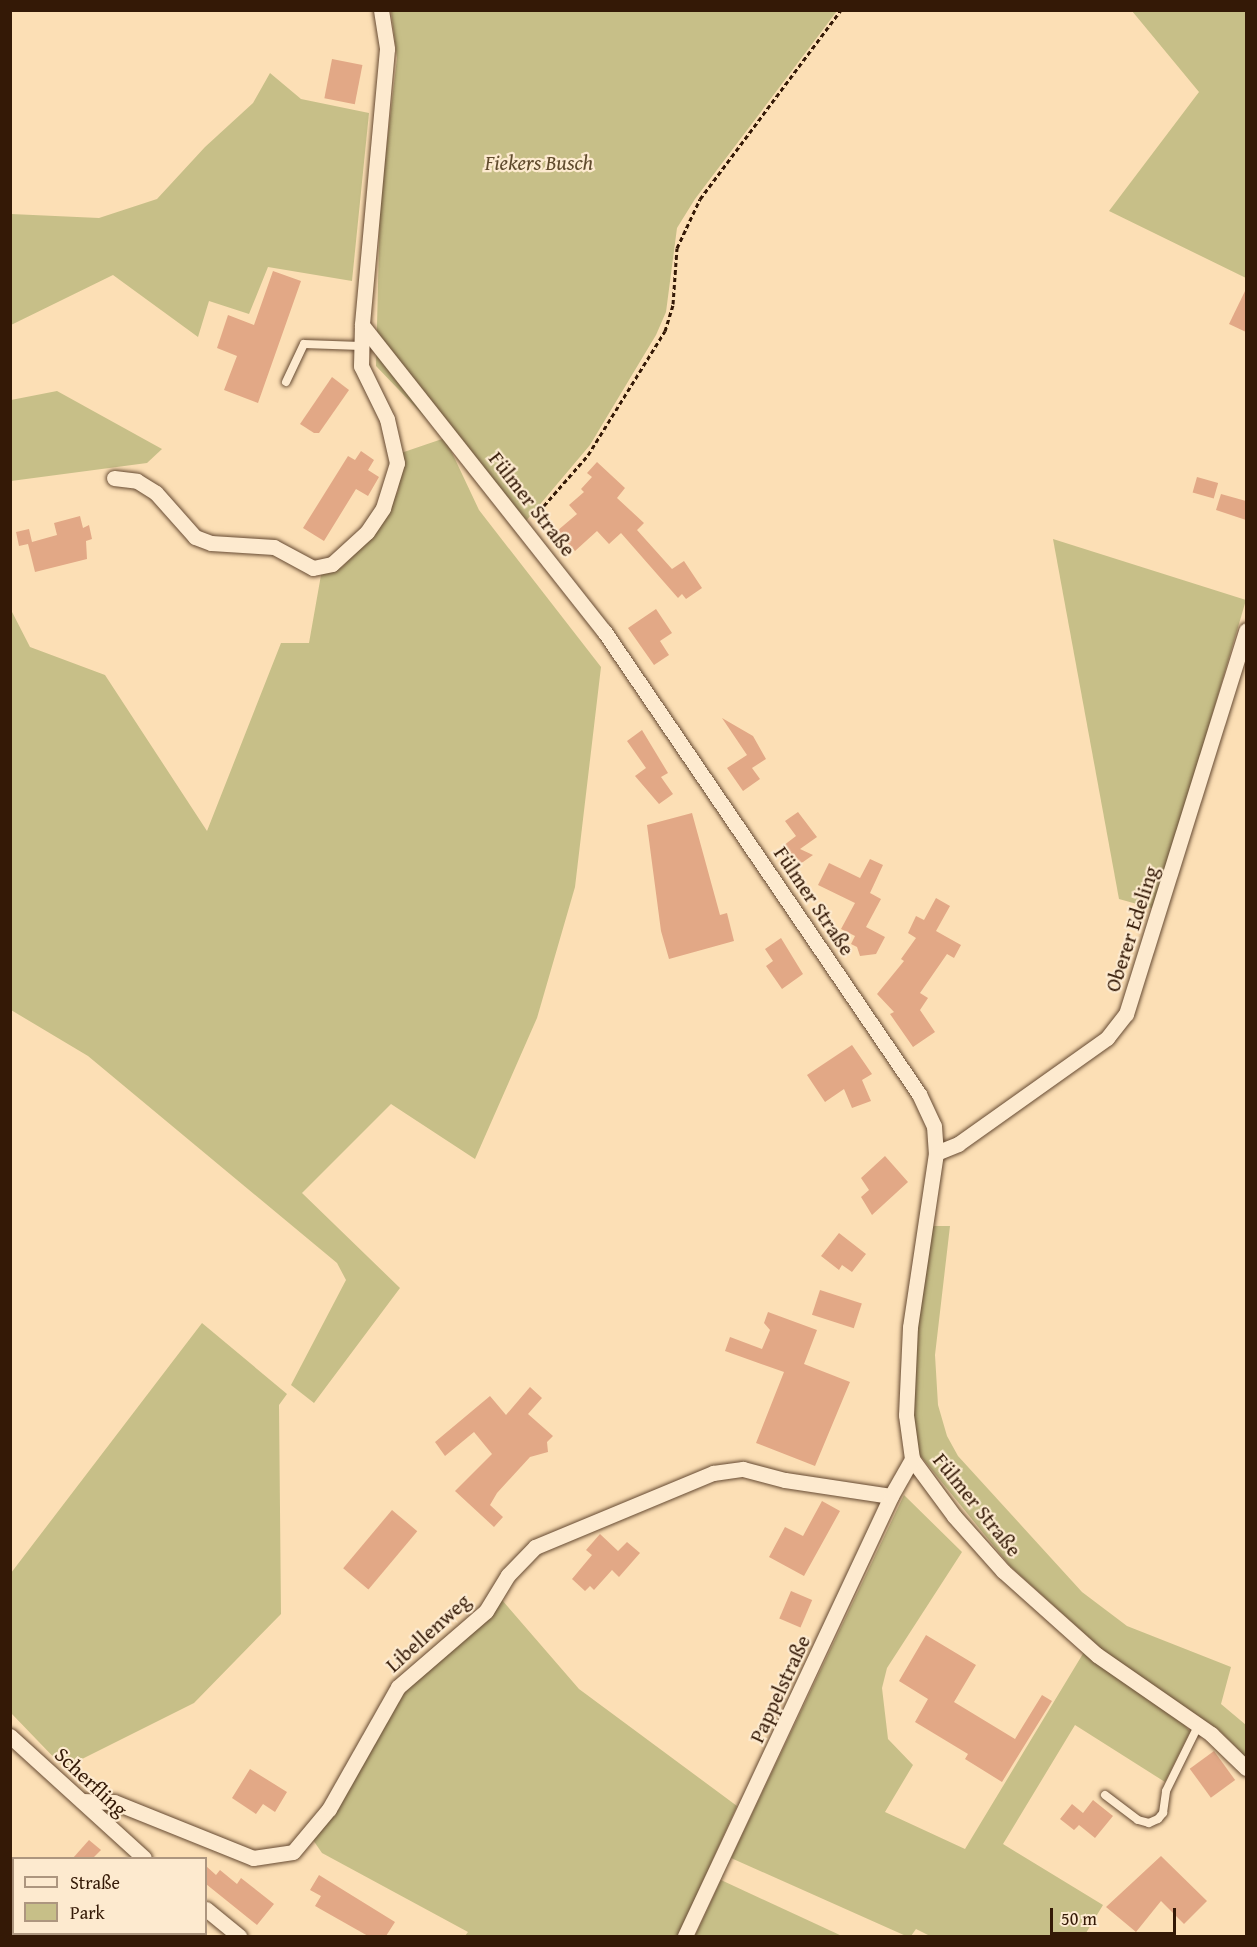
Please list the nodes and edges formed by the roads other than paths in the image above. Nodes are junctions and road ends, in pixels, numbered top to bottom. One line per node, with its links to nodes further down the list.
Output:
1 (381, 10): 2 (street)
2 (362, 324): 3 (street); 7 (street, Fülmer Straße)
3 (361, 346): 4 (lane); 5 (street)
4 (286, 382)
5 (114, 478)
6 (1246, 630): 7 (street, Oberer Edeling)
7 (936, 1153): 8 (street, Fülmer Straße)
8 (912, 1459): 9 (street, Pappelstraße); 10 (street, Fülmer Straße)
9 (891, 1496): 14 (street, Libellenweg); 18 (street, Pappelstraße)
10 (1198, 1726): 12 (street, Fülmer Straße); 13 (lane)
11 (10, 1736): 14 (street, Scherfling)
12 (1246, 1768)
13 (1105, 1795)
14 (82, 1801): 15 (street, Scherfling)
15 (143, 1857)
16 (207, 1910): 17 (street)
17 (239, 1936)
18 (685, 1936)

